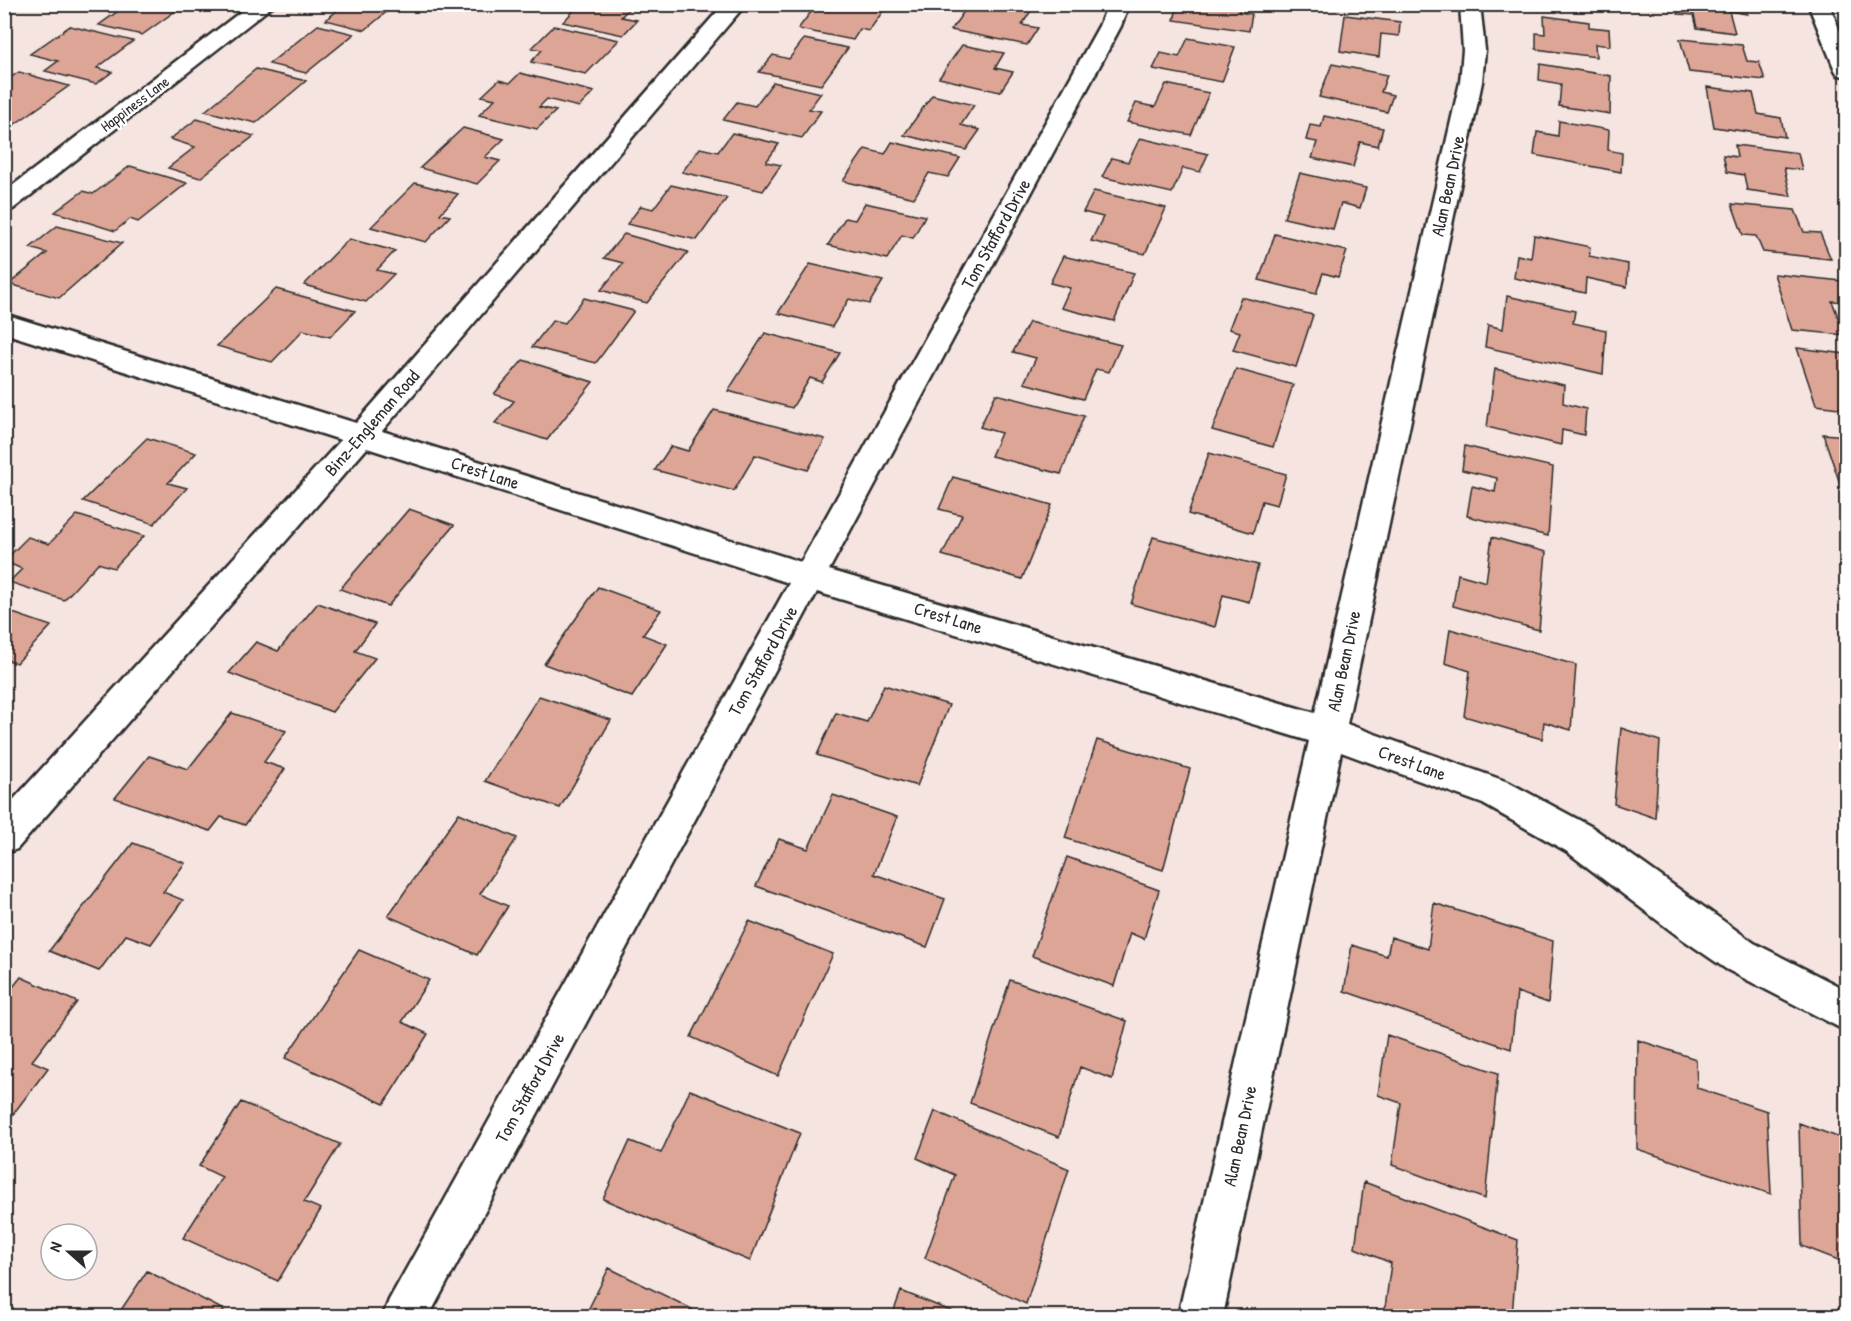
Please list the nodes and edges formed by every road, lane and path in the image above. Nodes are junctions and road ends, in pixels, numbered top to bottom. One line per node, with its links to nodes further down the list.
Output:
1 (265, 4): 7 (street, Happiness Lane)
2 (736, 4): 9 (street, Binz-Engleman Road)
3 (1119, 4): 10 (street, Tom Stafford Drive)
4 (1470, 4): 11 (street, Alan Bean Drive)
5 (1818, 4): 6 (street)
6 (1846, 70)
7 (4, 204)
8 (4, 323): 9 (street, Crest Lane)
9 (363, 434): 10 (street, Crest Lane); 12 (street, Binz-Engleman Road)
10 (809, 577): 11 (street, Crest Lane); 14 (street, Tom Stafford Drive)
11 (1328, 732): 13 (street, Crest Lane); 15 (street, Alan Bean Drive)
12 (4, 837)
13 (1846, 1011)
14 (405, 1317)
15 (1200, 1317)

